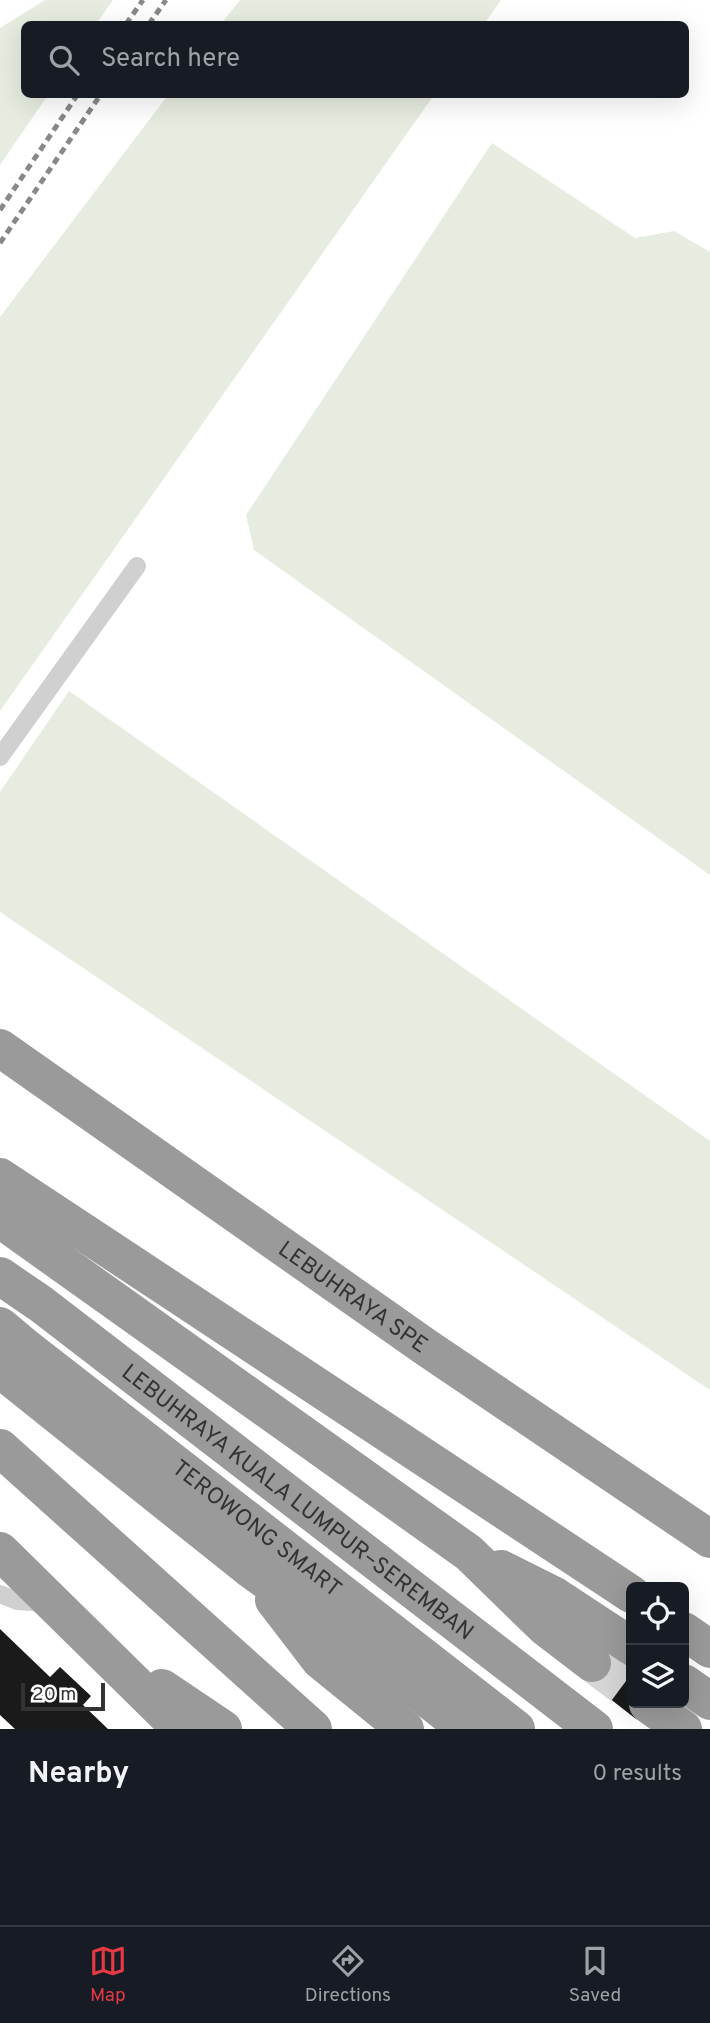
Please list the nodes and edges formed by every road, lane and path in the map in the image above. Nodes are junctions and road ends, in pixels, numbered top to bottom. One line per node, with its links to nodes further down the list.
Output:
1 (137, 566): 2 (lane)
2 (0, 757)
3 (0, 1023): 11 (highway, LEBUHRAYA SPE)
4 (0, 1048): 12 (highway, LEBUHRAYA SPE)
5 (0, 1177): 16 (highway)
6 (0, 1219): 14 (highway)
7 (0, 1276): 33 (highway, LEBUHRAYA KUALA LUMPUR–SEREMBAN)
8 (0, 1326): 32 (highway, TEROWONG SMART)
9 (0, 1369): 15 (highway, TEROWONG SMART)
10 (0, 1448): 29 (highway)
11 (710, 1515)
12 (710, 1539)
13 (0, 1551): 18 (highway)
14 (469, 1553): 21 (highway); 23 (highway)
15 (249, 1568): 30 (highway, TEROWONG SMART); 31 (highway, TEROWONG SMART)
16 (626, 1591)
17 (0, 1594): 18 (lane)
18 (55, 1603): 20 (highway)
19 (689, 1634): 22 (highway)
20 (93, 1642): 27 (highway); 28 (highway)
21 (629, 1645)
22 (710, 1649)
23 (592, 1663)
24 (689, 1686): 25 (highway)
25 (710, 1701)
26 (654, 1708): 34 (highway)
27 (181, 1729)
28 (223, 1729)
29 (313, 1729)
30 (405, 1729)
31 (466, 1729)
32 (516, 1729)
33 (594, 1729)
34 (683, 1729)

